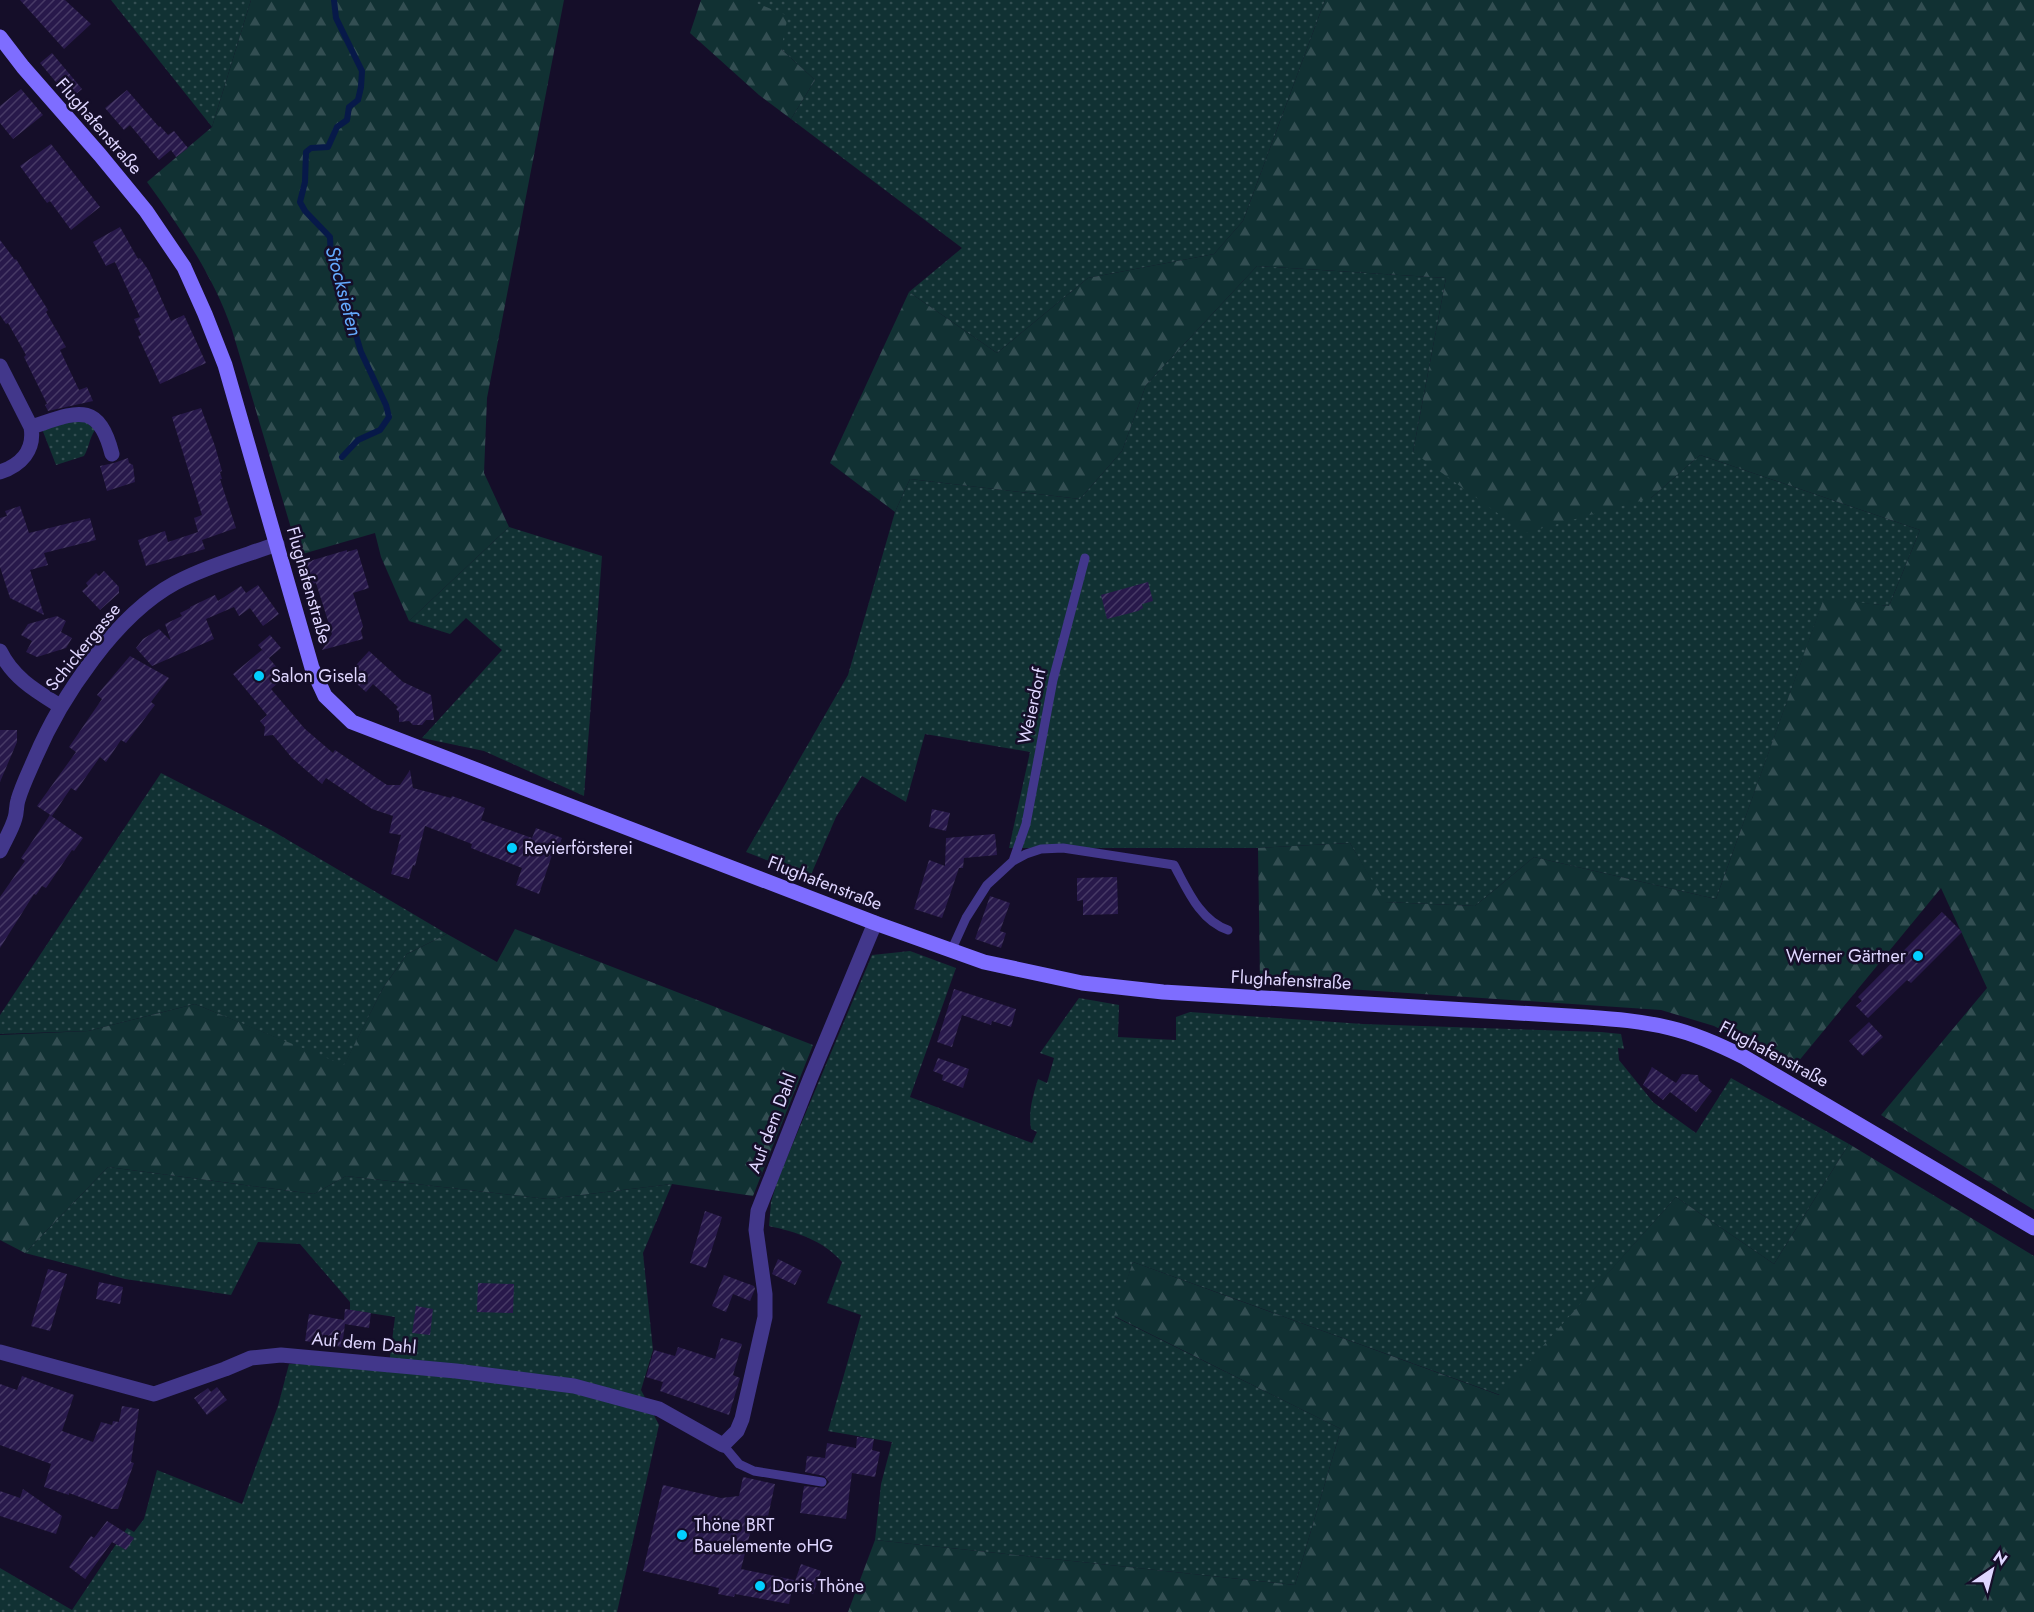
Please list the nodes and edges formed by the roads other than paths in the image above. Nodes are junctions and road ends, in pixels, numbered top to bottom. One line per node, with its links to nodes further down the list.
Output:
1 (0, 37): 6 (main road, Flughafenstraße)
2 (0, 366): 3 (street)
3 (31, 427): 4 (street); 5 (street)
4 (112, 454)
5 (0, 472)
6 (278, 544): 9 (street, Schickergasse); 12 (main road, Flughafenstraße)
7 (1085, 558): 11 (lane, Weierdorf)
8 (0, 651): 9 (street)
9 (60, 706): 10 (street, Schickergasse)
10 (0, 851)
11 (1013, 861): 13 (lane, Weierdorf); 14 (lane, Weierdorf)
12 (875, 923): 14 (main road, Flughafenstraße); 17 (street, Auf dem Dahl)
13 (1228, 930)
14 (951, 951): 15 (main road, Flughafenstraße)
15 (2034, 1228)
16 (0, 1352): 17 (street, Auf dem Dahl)
17 (723, 1445): 18 (lane, Auf dem Dahl)
18 (822, 1482)

